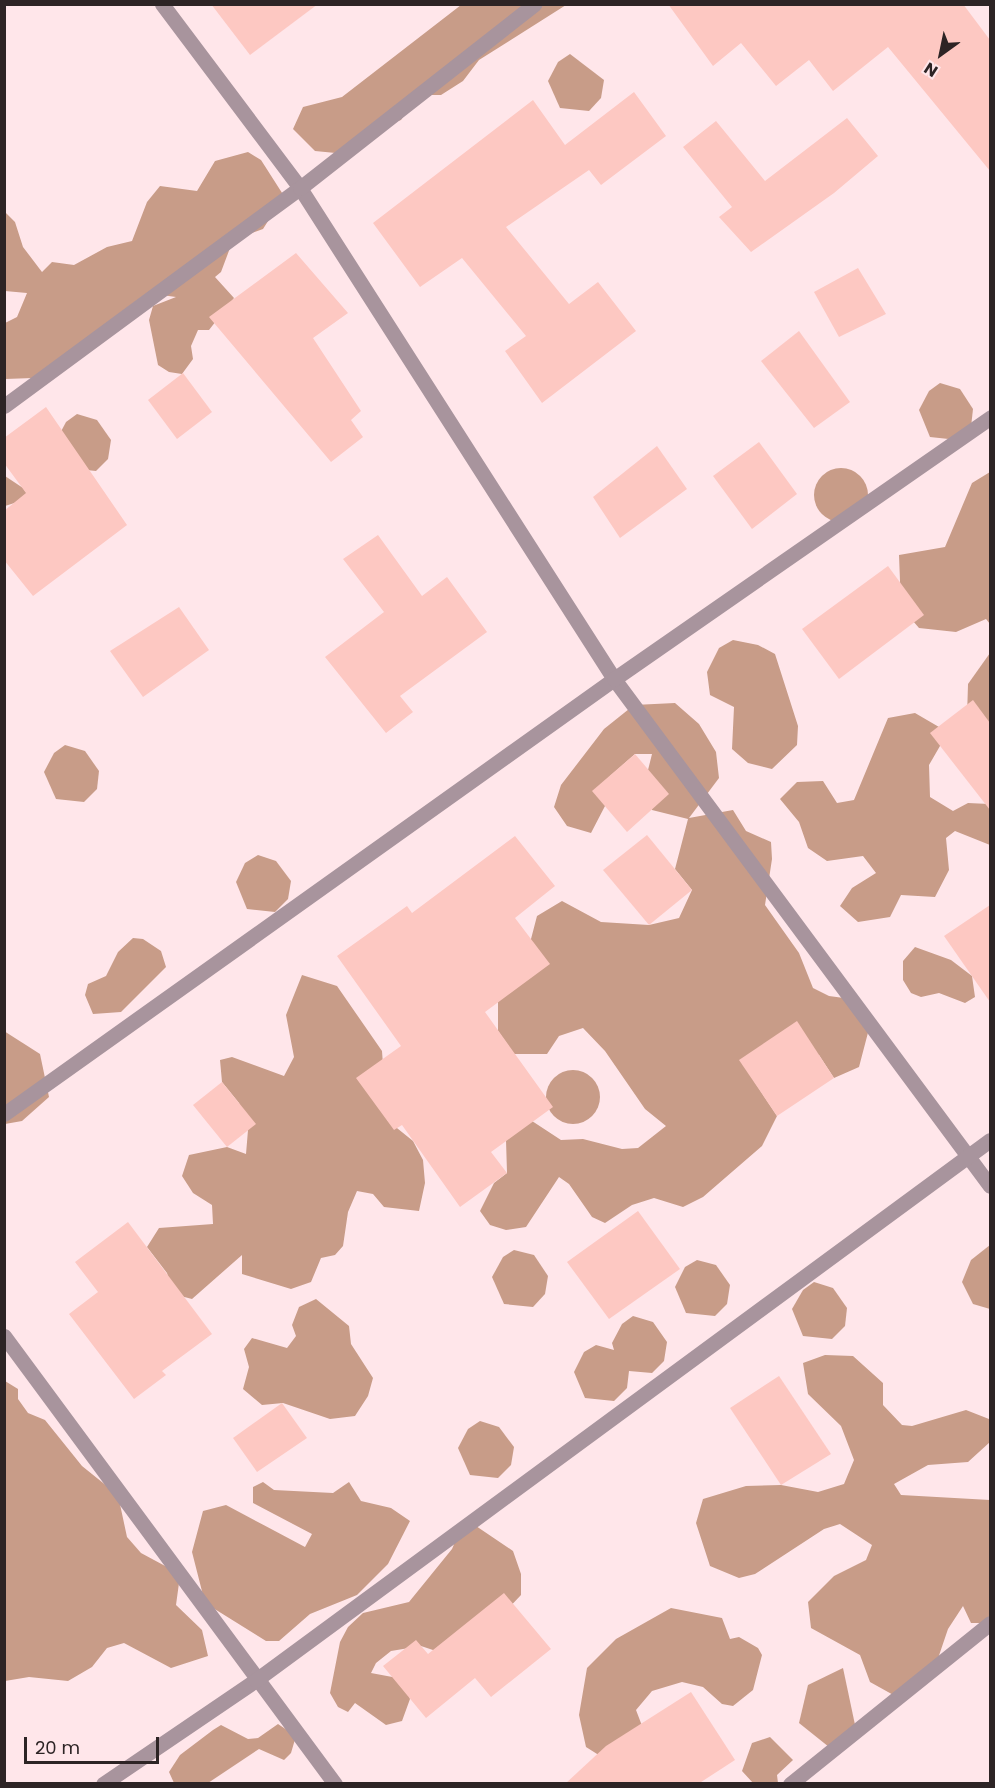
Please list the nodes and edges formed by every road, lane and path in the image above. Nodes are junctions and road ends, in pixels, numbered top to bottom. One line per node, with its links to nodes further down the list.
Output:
1 (162, 4): 3 (street)
2 (536, 4): 3 (street)
3 (300, 188): 4 (street); 6 (street)
4 (4, 406)
5 (990, 418): 6 (street)
6 (614, 679): 7 (street); 9 (street)
7 (4, 1114)
8 (990, 1140): 9 (street)
9 (969, 1156): 10 (street); 13 (street)
10 (990, 1186)
11 (4, 1336): 13 (street)
12 (990, 1623): 16 (street)
13 (256, 1680): 14 (street); 15 (street)
14 (103, 1784)
15 (335, 1784)
16 (790, 1784)

